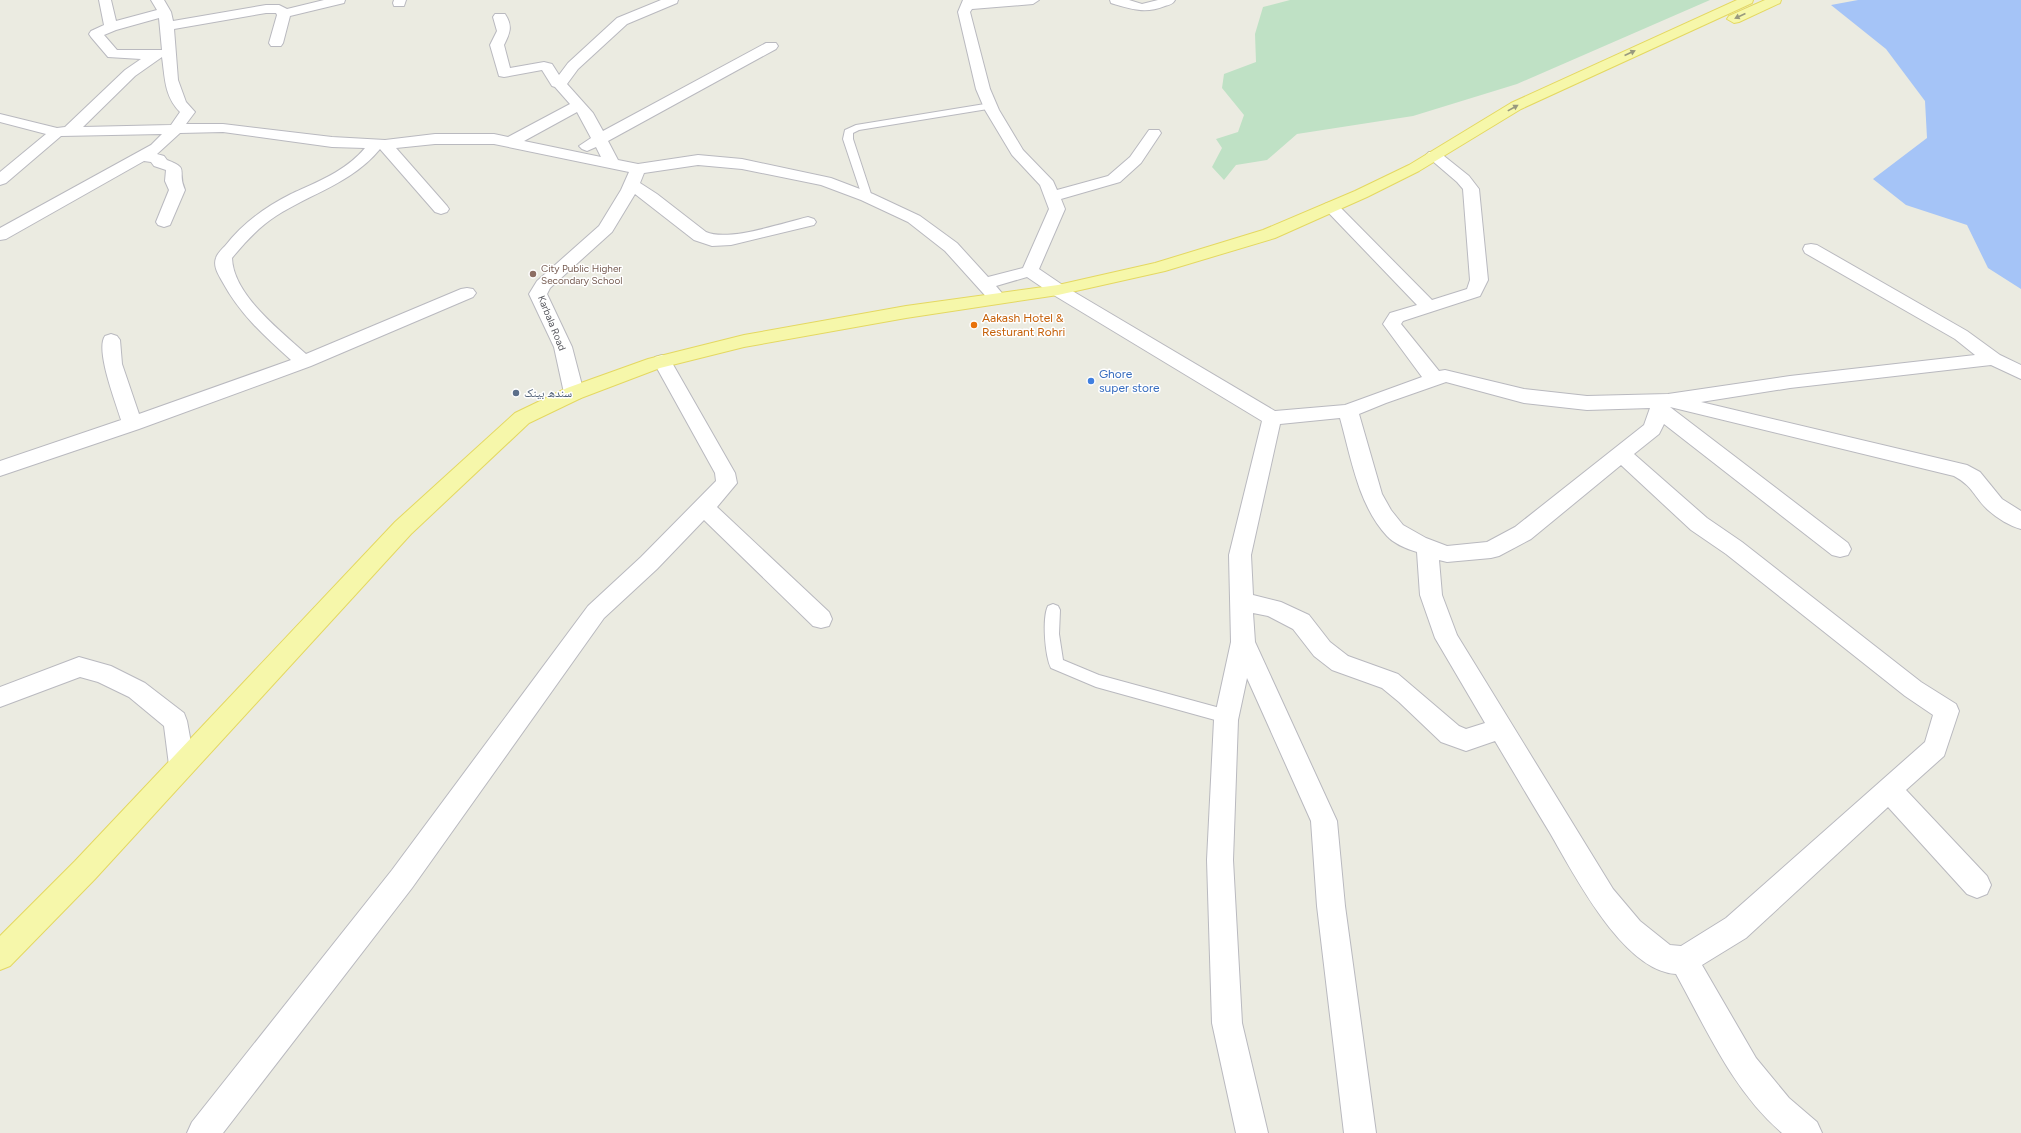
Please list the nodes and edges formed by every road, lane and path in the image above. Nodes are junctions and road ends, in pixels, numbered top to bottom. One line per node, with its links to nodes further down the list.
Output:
1 (105, 0): 16 (street)
2 (157, 0): 12 (street)
3 (291, 0): 13 (street)
4 (339, 0): 13 (street)
5 (672, 0): 21 (street)
6 (1033, 0): 11 (street)
7 (1116, 0): 8 (street)
8 (1169, 0)
9 (1747, 0): 30 (main road, one-way to 9)
10 (1776, 0): 22 (main road, one-way to 22)
11 (968, 3): 24 (street)
12 (165, 12): 15 (street); 16 (street)
13 (282, 12): 15 (street); 17 (street)
14 (500, 17): 21 (street)
15 (166, 26): 18 (street)
16 (111, 27): 20 (street)
17 (276, 42)
18 (168, 46): 20 (street); 27 (street)
19 (771, 46): 31 (street)
20 (156, 55): 28 (street)
21 (560, 84): 23 (street)
22 (1553, 104)
23 (578, 105): 31 (street); 32 (street)
24 (991, 106): 40 (street); 41 (lane)
25 (1532, 114): 30 (main road)
26 (0, 118): 28 (street)
27 (175, 130): 28 (street); 33 (street); 36 (street)
28 (63, 132): 39 (street)
29 (1154, 133): 40 (street)
30 (1467, 135): 35 (main road)
31 (600, 140): 34 (street); 37 (street)
32 (511, 142): 33 (street); 34 (street)
33 (381, 145): 43 (street); 57 (street)
34 (570, 154): 37 (street)
35 (1434, 155): 42 (main road); 53 (street)
36 (143, 156): 44 (street); 46 (street)
37 (612, 164): 38 (street)
38 (635, 176): 41 (street); 45 (street); 60 (street, Karbala Road)
39 (0, 180)
40 (1052, 196): 48 (street)
41 (867, 197): 49 (street)
42 (1331, 207): 50 (main road); 53 (street)
43 (441, 210)
44 (164, 222)
45 (808, 222)
46 (0, 235)
47 (1811, 249): 55 (street)
48 (1030, 271): 49 (street); 50 (street)
49 (984, 284): 52 (street)
50 (1058, 290): 52 (main road); 63 (street)
51 (467, 293): 57 (street)
52 (997, 298): 56 (main road)
53 (1429, 307): 59 (street)
54 (111, 340): 64 (street)
55 (1993, 359): 58 (street); 61 (street)
56 (662, 361): 60 (main road); 67 (street)
57 (304, 362): 64 (street)
58 (2021, 373)
59 (1435, 380): 61 (street); 62 (street)
60 (574, 393): 78 (main road)
61 (1663, 404): 65 (street); 68 (street); 70 (street)
62 (1348, 411): 63 (street); 69 (street)
63 (1272, 418): 71 (street)
64 (132, 424): 66 (street)
65 (1620, 453): 69 (street); 79 (street)
66 (0, 469)
67 (704, 507): 73 (street); 83 (street)
68 (2021, 521)
69 (1427, 547): 77 (street)
70 (1840, 549)
71 (1241, 601): 74 (street); 77 (street)
72 (1053, 610): 76 (lane)
73 (821, 619)
74 (1243, 642): 76 (street); 85 (street)
75 (0, 697): 78 (street)
76 (1226, 716): 84 (street)
77 (1501, 728): 82 (street)
78 (182, 765): 81 (main road)
79 (1889, 790): 80 (street); 82 (street)
80 (1977, 885)
81 (0, 956)
82 (1684, 960): 86 (street)
83 (203, 1133)
84 (1252, 1133)
85 (1360, 1133)
86 (1806, 1133)

